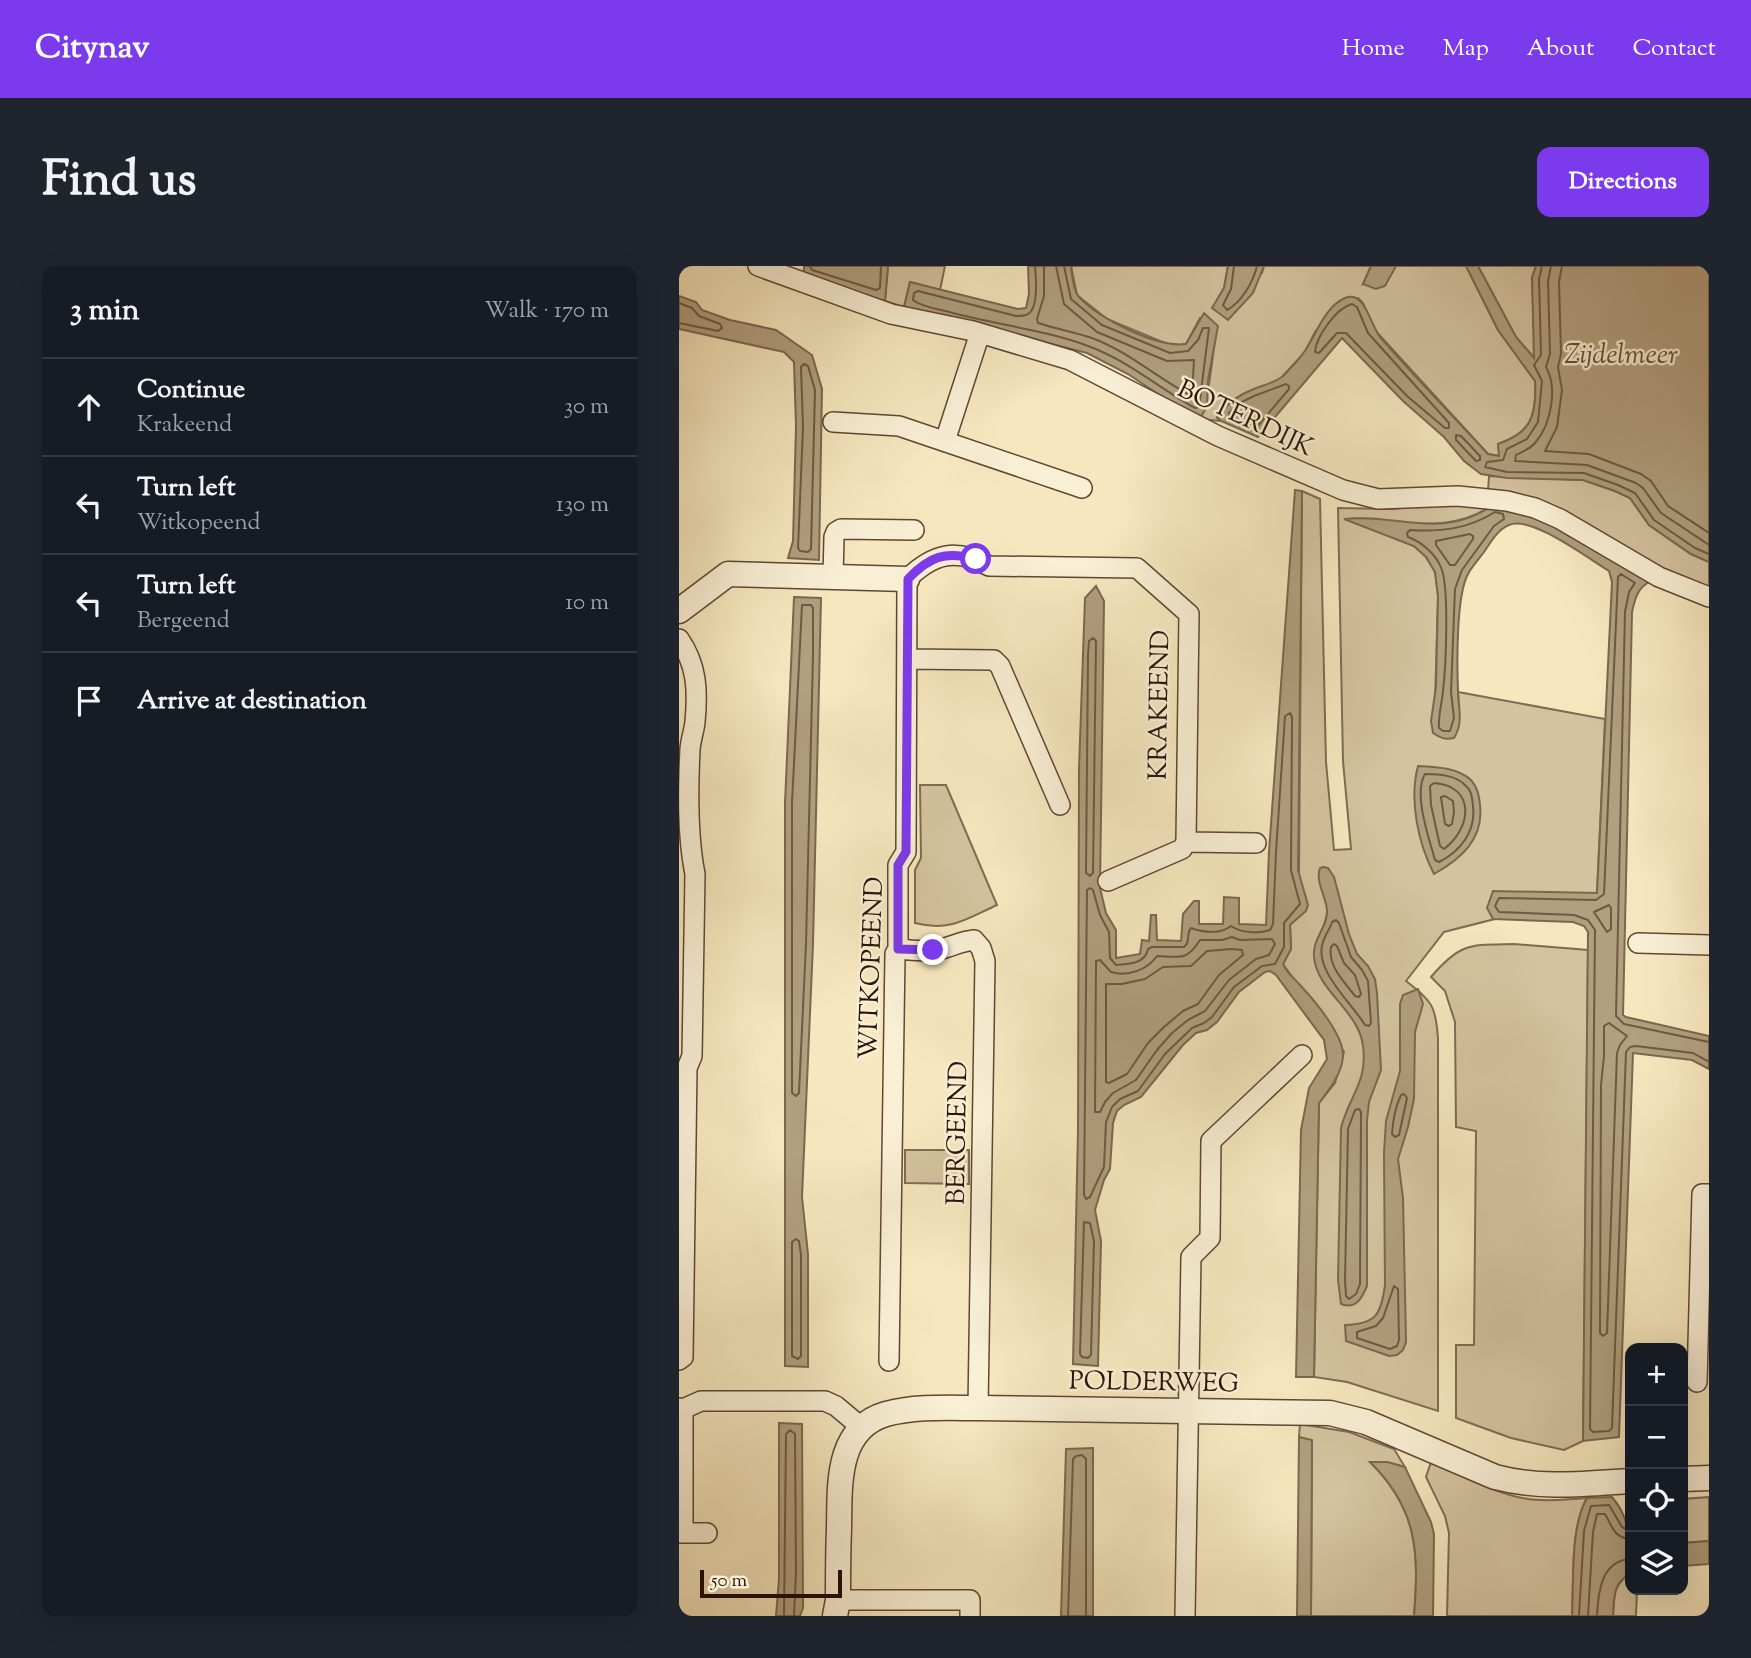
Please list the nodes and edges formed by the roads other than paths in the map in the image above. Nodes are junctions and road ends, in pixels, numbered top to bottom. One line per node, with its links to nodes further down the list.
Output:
1 (758, 266): 2 (street, BOTERDIJK)
2 (980, 333): 4 (street); 9 (street, BOTERDIJK)
3 (833, 422): 4 (street)
4 (945, 441): 5 (street)
5 (1082, 488)
6 (914, 530): 7 (street)
7 (833, 577): 8 (street); 10 (street)
8 (908, 579): 12 (street, WITKOPEEND); 14 (street, KRAKEEND)
9 (1709, 597)
10 (679, 611)
11 (679, 639): 22 (street)
12 (908, 659): 13 (street); 19 (street, WITKOPEEND)
13 (1059, 806)
14 (1186, 842): 15 (street); 16 (street)
15 (1256, 843)
16 (1108, 881)
17 (1638, 943): 18 (street)
18 (1709, 945)
19 (898, 949): 23 (street, WITKOPEEND); 25 (street, BERGEEND)
20 (1302, 1055): 27 (street)
21 (1709, 1194): 24 (street)
22 (679, 1360)
23 (889, 1361)
24 (1697, 1382)
25 (978, 1408): 27 (street, POLDERWEG); 28 (street, POLDERWEG)
26 (681, 1409): 28 (street); 32 (street)
27 (1189, 1411): 31 (street, POLDERWEG); 36 (street)
28 (861, 1427): 34 (street)
29 (1709, 1478): 30 (street)
30 (1688, 1479)
31 (1625, 1481)
32 (681, 1533): 33 (street)
33 (707, 1533)
34 (836, 1608): 35 (street)
35 (970, 1616)
36 (1185, 1616)

